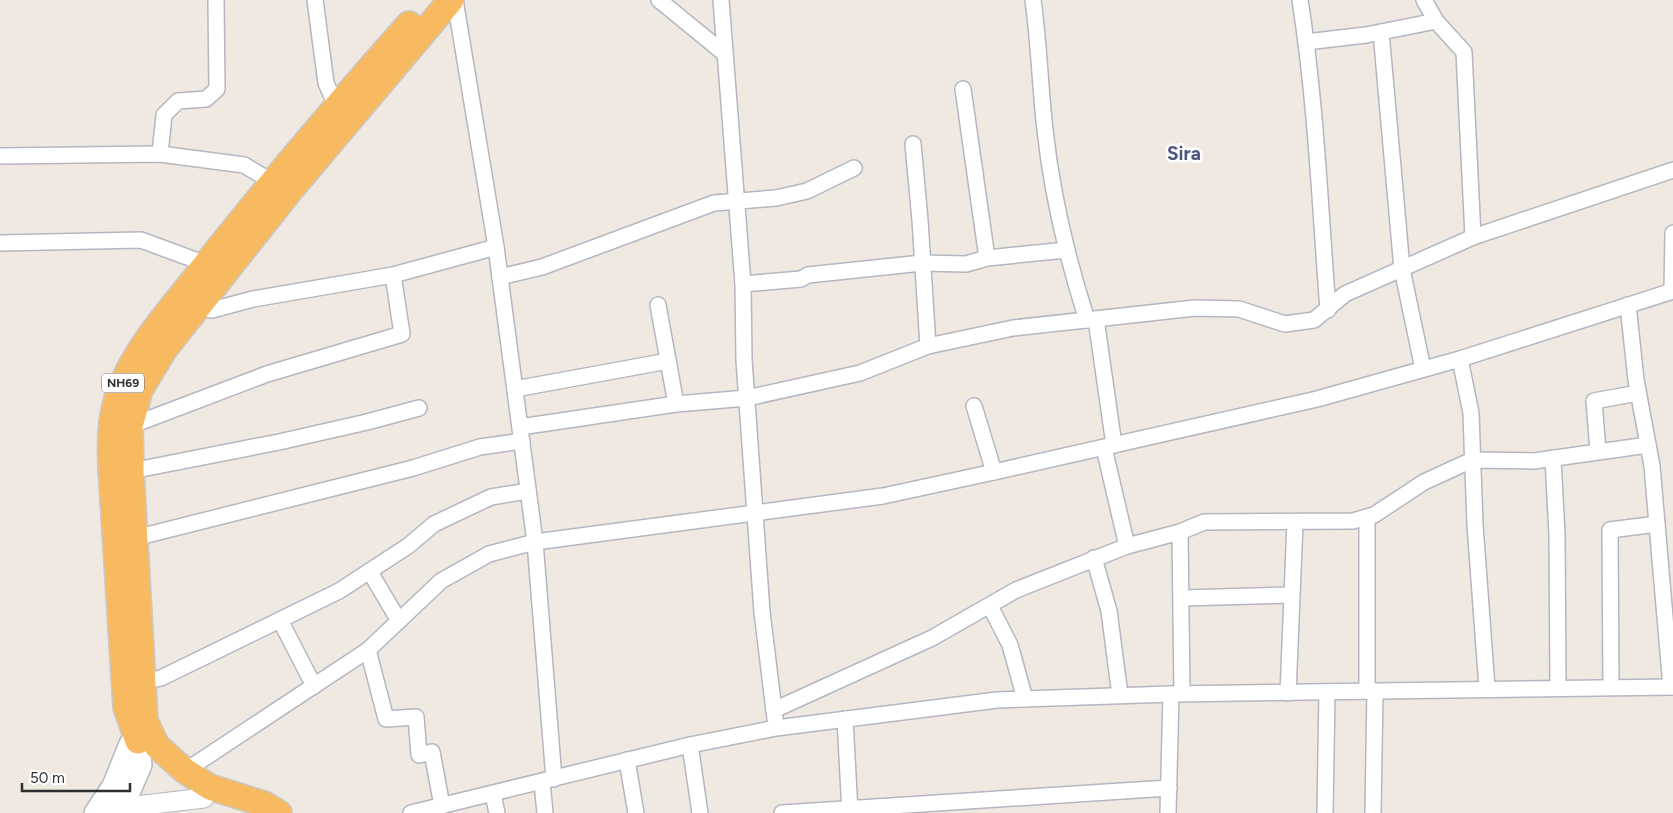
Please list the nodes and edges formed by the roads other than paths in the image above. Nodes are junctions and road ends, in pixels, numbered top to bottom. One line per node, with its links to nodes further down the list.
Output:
1 (216, 0): 18 (street)
2 (315, 0): 16 (street)
3 (431, 0): 16 (highway, NH69)
4 (451, 0): 39 (highway, NH69)
5 (455, 0): 27 (street)
6 (659, 0): 14 (street)
7 (721, 0): 14 (street)
8 (1033, 0): 28 (street)
9 (1300, 0): 13 (street)
10 (1424, 0): 11 (street)
11 (1436, 21): 12 (street); 25 (street)
12 (1381, 32): 13 (street); 32 (street)
13 (1306, 42): 40 (street)
14 (726, 54): 23 (street)
15 (963, 89): 29 (street)
16 (336, 106): 22 (highway, NH69)
17 (913, 144): 31 (street)
18 (160, 154): 19 (street); 22 (street)
19 (0, 156)
20 (854, 168): 23 (street)
21 (1673, 170): 25 (street)
22 (272, 182): 30 (highway, NH69)
23 (737, 202): 34 (street); 35 (street)
24 (1673, 233): 36 (street)
25 (1473, 237): 32 (street)
26 (0, 243): 30 (street)
27 (496, 247): 33 (street); 34 (street)
28 (1066, 250): 29 (street); 41 (street)
29 (987, 258): 31 (street)
30 (206, 264): 93 (highway, NH69)
31 (922, 264): 35 (street); 42 (street)
32 (1402, 269): 40 (street); 45 (street)
33 (393, 275): 39 (street); 52 (street)
34 (500, 277): 46 (street)
35 (743, 284): 48 (street)
36 (1672, 291): 37 (street)
37 (1628, 304): 43 (street); 47 (street)
38 (658, 305): 44 (street)
39 (198, 308): 52 (highway, NH69)
40 (1328, 310): 41 (street)
41 (1092, 319): 42 (street); 55 (street)
42 (928, 346): 48 (street)
43 (1460, 359): 45 (street); 58 (street)
44 (668, 361): 46 (street); 49 (street)
45 (1423, 369): 55 (street)
46 (515, 389): 53 (street)
47 (1638, 393): 54 (street); 56 (street)
48 (747, 398): 49 (street); 62 (street)
49 (676, 404): 53 (street)
50 (974, 406): 60 (street)
51 (419, 408): 59 (street)
52 (130, 426): 59 (highway, NH69)
53 (521, 434): 61 (street); 67 (street)
54 (1648, 445): 56 (street); 65 (street)
55 (1109, 446): 60 (street); 69 (street)
56 (1598, 451): 57 (street)
57 (1553, 458): 58 (street); 81 (street)
58 (1472, 460): 63 (street); 83 (street)
59 (131, 471): 67 (highway, NH69)
60 (994, 472): 62 (street)
61 (528, 491): 68 (street); 71 (street)
62 (756, 512): 68 (street); 90 (street)
63 (1367, 517): 64 (street); 84 (street)
64 (1295, 523): 66 (street); 72 (street)
65 (1657, 524): 80 (street); 82 (street)
66 (1180, 532): 69 (street); 73 (street)
67 (135, 538): 78 (highway, NH69)
68 (535, 542): 76 (street); 97 (street)
69 (1127, 546): 70 (street)
70 (1094, 558): 74 (street); 88 (street)
71 (370, 572): 75 (street); 76 (street)
72 (1291, 595): 73 (street); 86 (street)
73 (1182, 598): 87 (street)
74 (990, 606): 89 (street); 90 (street)
75 (280, 620): 78 (street); 79 (street)
76 (399, 621): 77 (street)
77 (368, 650): 79 (street); 101 (street)
78 (142, 682): 96 (highway, NH69)
79 (314, 686): 96 (street)
80 (1611, 686): 81 (street); 82 (street)
81 (1558, 687): 83 (street)
82 (1672, 687)
83 (1487, 688): 84 (street)
84 (1371, 691): 85 (street); 115 (street)
85 (1328, 692): 86 (street); 114 (street)
86 (1288, 693): 87 (street)
87 (1176, 694): 88 (street); 98 (street)
88 (1120, 695): 89 (street)
89 (1025, 699): 91 (street)
90 (774, 710): 92 (street)
91 (845, 719): 92 (street); 102 (street)
92 (776, 728): 94 (street)
93 (138, 740): 100 (highway, NH69); 103 (main road); 104 (main road)
94 (690, 745): 95 (street); 111 (street)
95 (627, 760): 97 (street); 110 (street)
96 (185, 771): 106 (highway, NH69)
97 (548, 780): 99 (street); 109 (street)
98 (1169, 788): 102 (street); 113 (street)
99 (493, 794): 101 (street); 108 (street)
100 (204, 798): 103 (street); 105 (highway, NH69)
101 (442, 806): 107 (street)
102 (850, 810): 112 (street)
103 (118, 811)
104 (95, 813)
105 (244, 813)
106 (279, 813)
107 (414, 813)
108 (497, 813)
109 (545, 813)
110 (636, 813)
111 (700, 813)
112 (782, 813)
113 (1168, 813)
114 (1325, 813)
115 (1373, 813)

